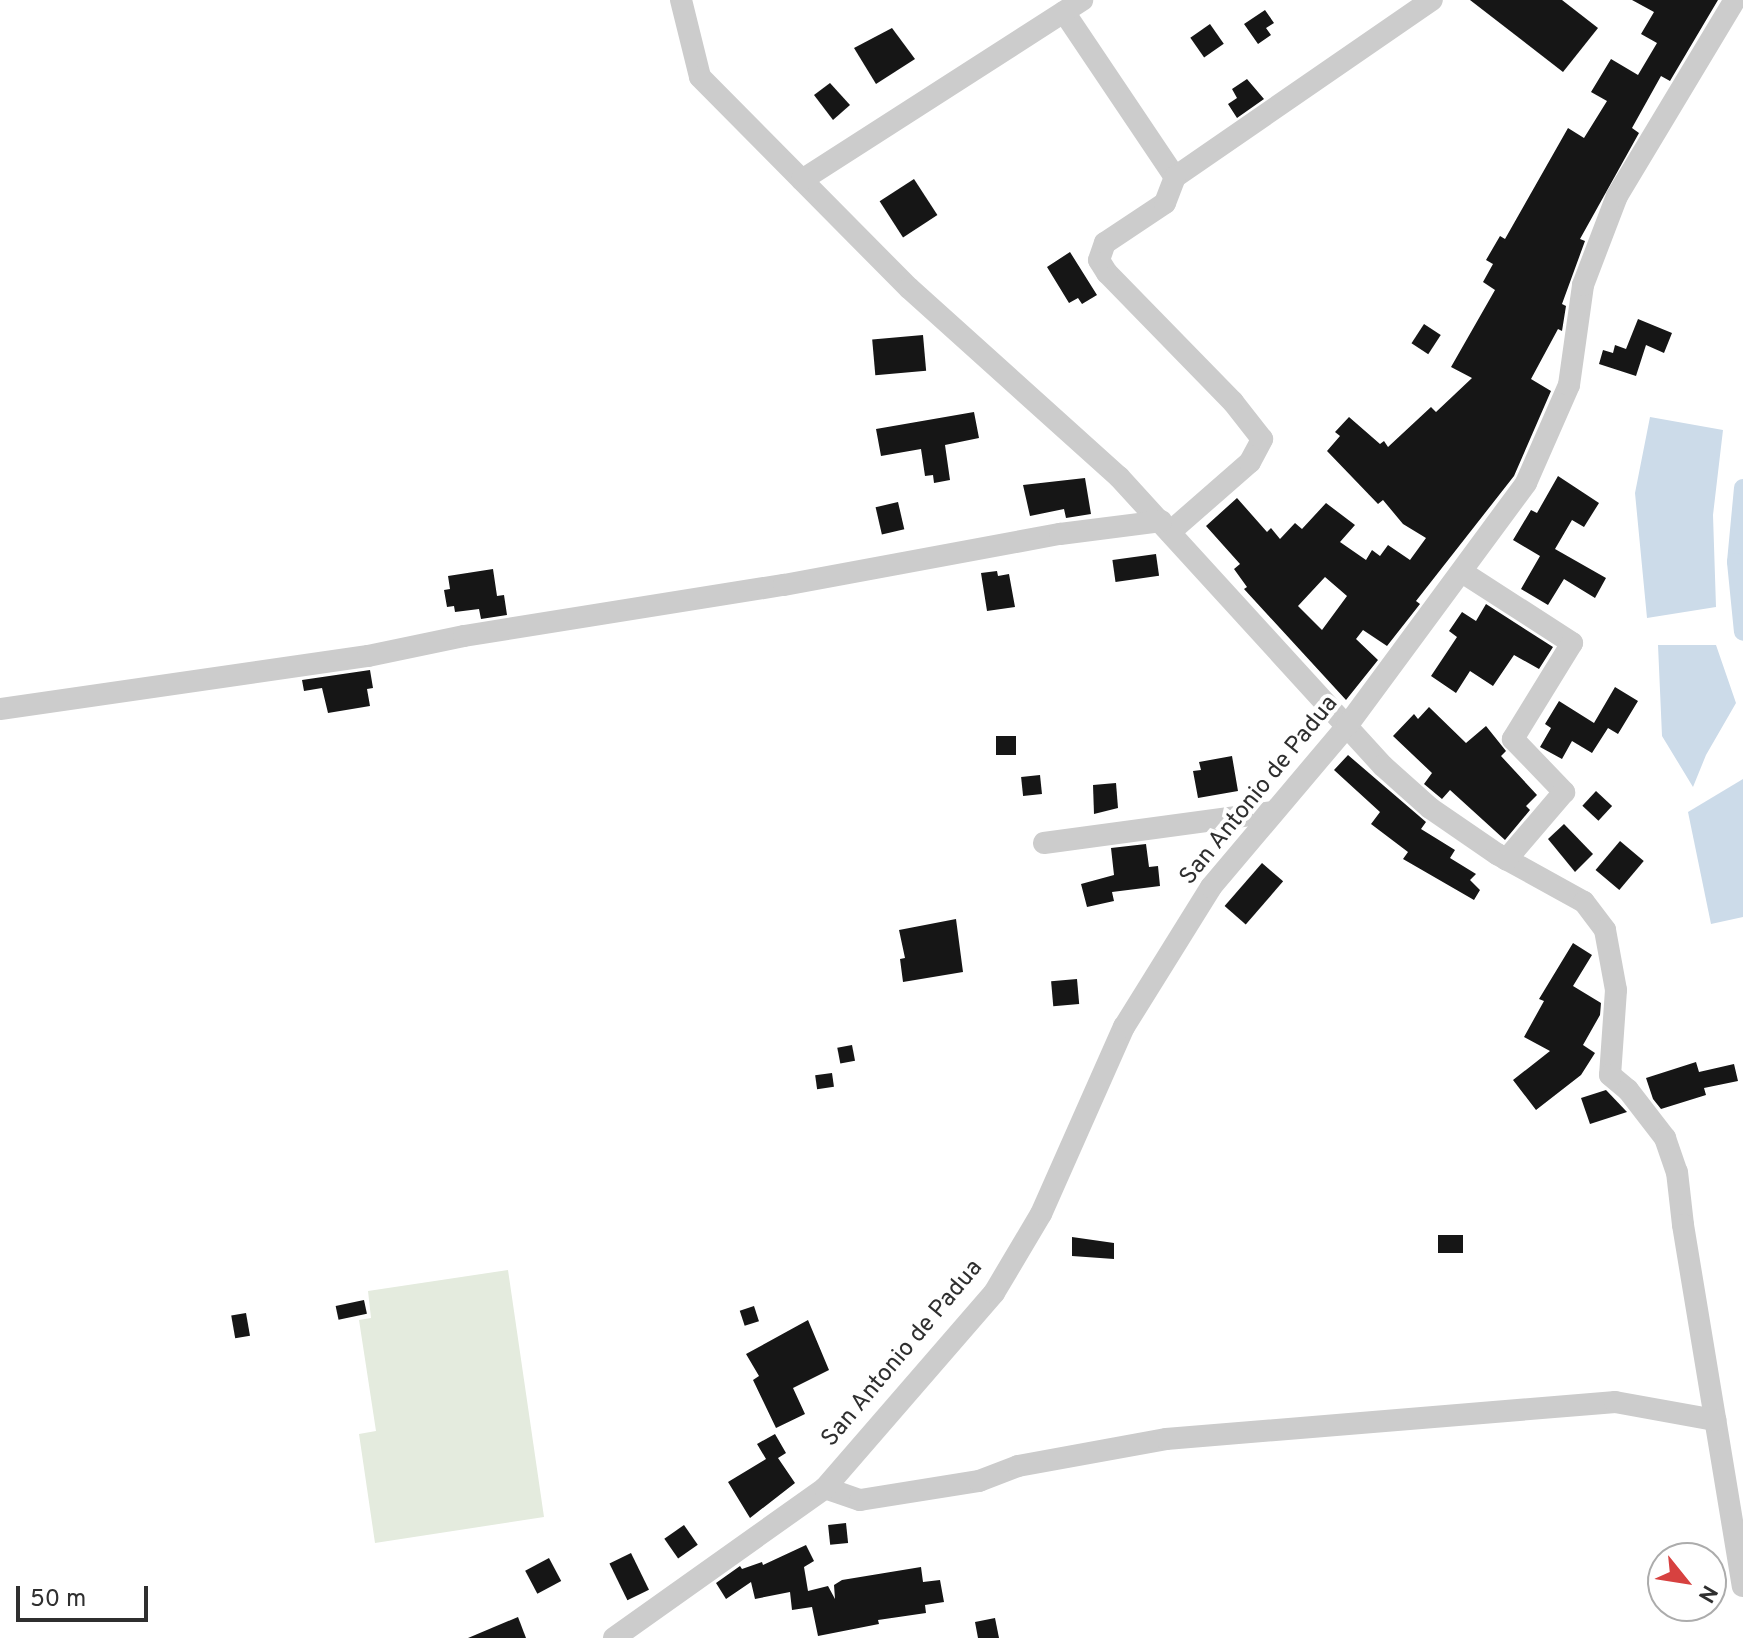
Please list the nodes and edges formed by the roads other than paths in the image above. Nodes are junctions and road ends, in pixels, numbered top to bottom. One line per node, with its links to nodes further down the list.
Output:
1 (681, 0): 6 (street)
2 (1432, 0): 5 (street)
3 (1735, 0): 8 (street, San Antonio de Padua)
4 (1073, 6): 5 (street); 6 (street)
5 (1175, 177): 7 (street)
6 (802, 180): 7 (street)
7 (1165, 526): 9 (street); 10 (street)
8 (1462, 572): 10 (street, San Antonio de Padua); 13 (street)
9 (0, 709)
10 (1347, 726): 11 (street, San Antonio de Padua); 13 (street)
11 (1274, 812): 12 (street); 15 (street, San Antonio de Padua)
12 (1044, 843)
13 (1506, 860): 14 (street)
14 (1715, 1420): 15 (street); 16 (street)
15 (825, 1488): 17 (street, San Antonio de Padua)
16 (1743, 1586)
17 (614, 1638)

